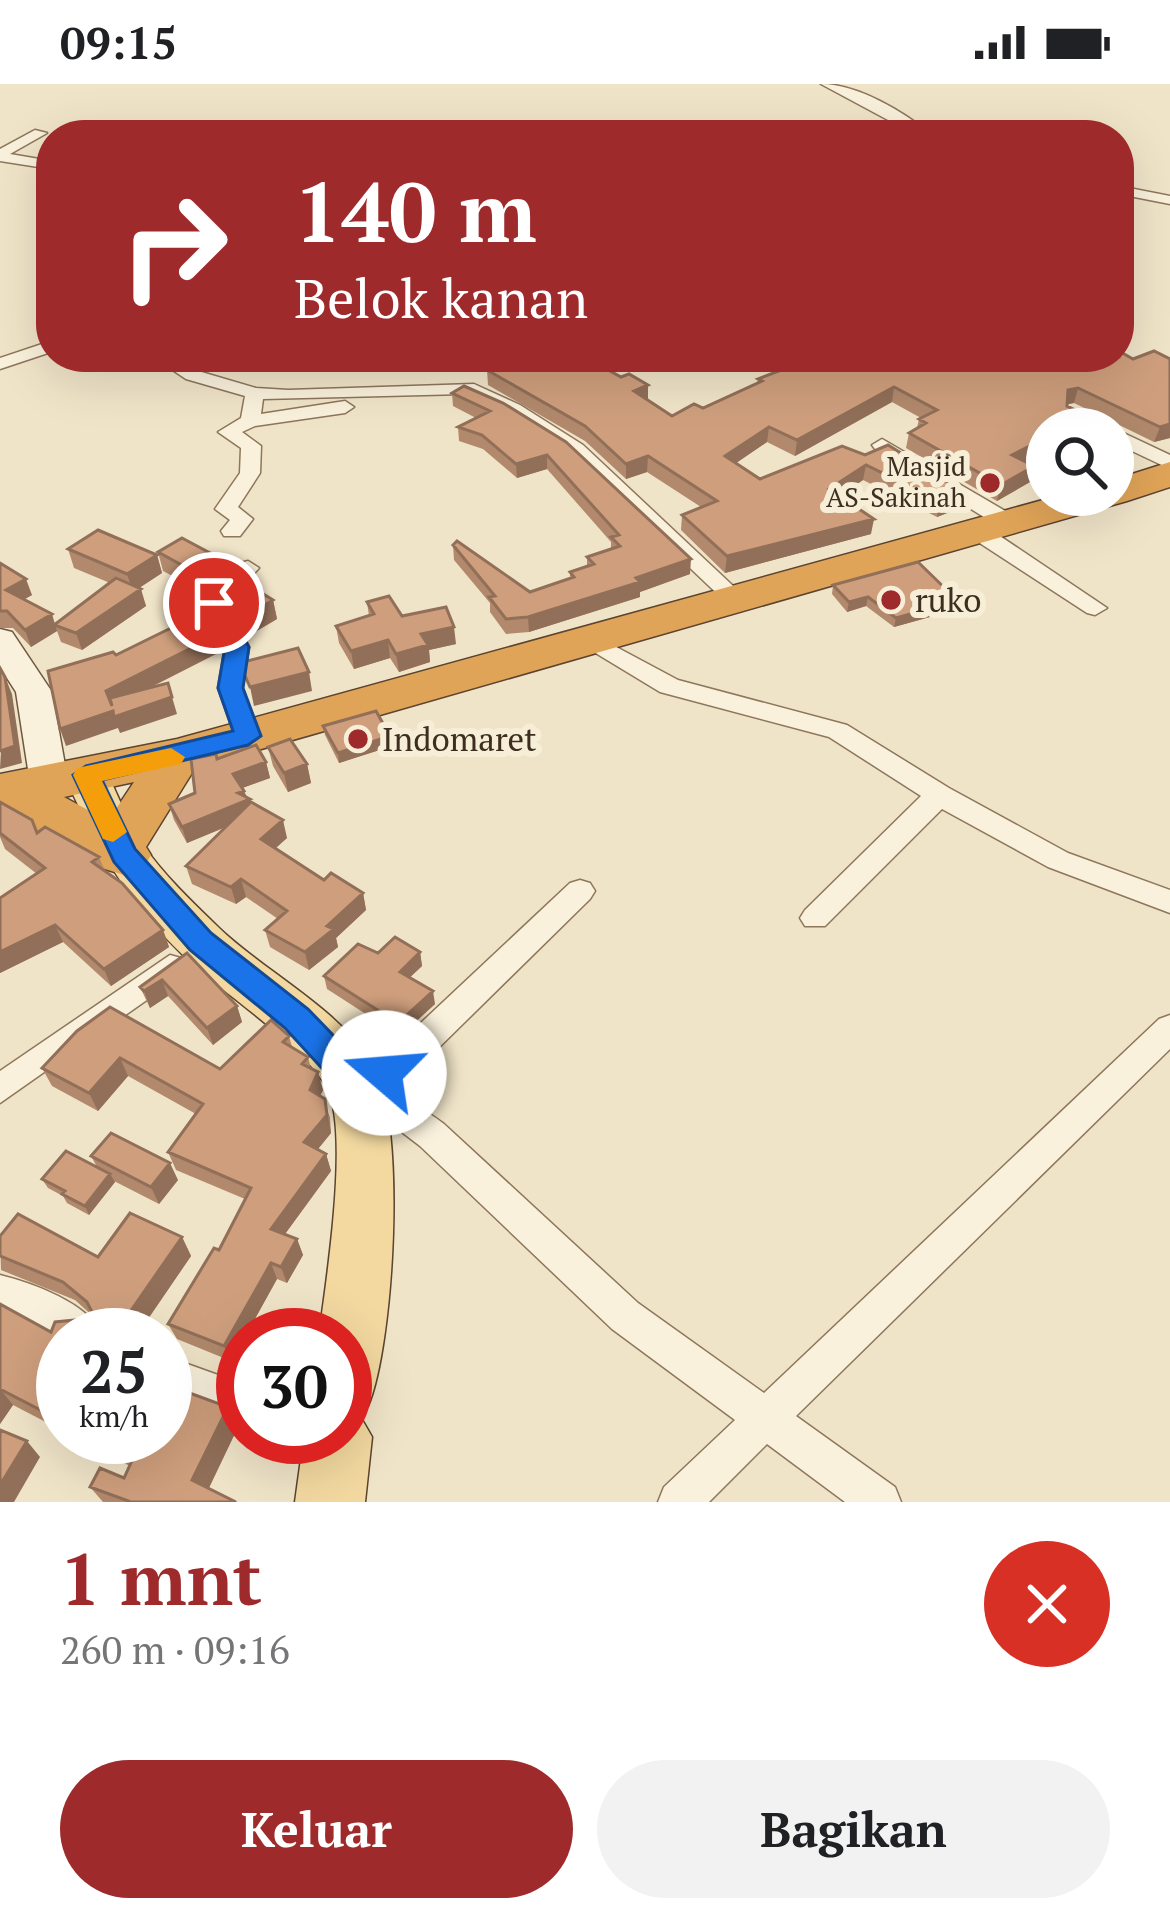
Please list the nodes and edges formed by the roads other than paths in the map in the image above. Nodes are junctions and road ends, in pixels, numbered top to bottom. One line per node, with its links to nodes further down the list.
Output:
1 (826, 84): 2 (street)
2 (901, 120)
3 (36, 135): 4 (street)
4 (0, 156): 5 (street)
5 (36, 162)
6 (1134, 193): 7 (street)
7 (1170, 200)
8 (36, 351): 9 (street)
9 (0, 364)
10 (187, 372): 12 (street)
11 (467, 388): 12 (street); 13 (street); 23 (street)
12 (255, 393): 13 (street)
13 (250, 421): 21 (street)
14 (881, 445): 20 (street)
15 (1134, 445): 16 (street)
16 (1170, 463)
17 (1170, 474): 18 (highway)
18 (1134, 486)
19 (1035, 516): 20 (highway)
20 (995, 528): 23 (highway); 24 (street)
21 (232, 532)
22 (248, 568): 27 (street)
23 (736, 599): 26 (highway)
24 (1095, 608)
25 (0, 640): 29 (street)
26 (592, 641): 27 (highway); 30 (street)
27 (248, 736): 28 (highway)
28 (177, 756): 29 (highway); 31 (highway)
29 (36, 785): 31 (main road); 31 (highway)
30 (939, 794): 33 (street); 34 (street)
31 (122, 850): 35 (main road)
32 (580, 891): 38 (street)
33 (1170, 902)
34 (814, 918)
35 (201, 942): 37 (street); 38 (main road)
36 (1170, 1028): 42 (street)
37 (0, 1089)
38 (358, 1101): 41 (main road); 42 (street)
39 (0, 1293): 40 (street)
40 (39, 1308)
41 (355, 1308)
42 (766, 1418): 45 (street); 46 (street)
43 (335, 1464): 44 (main road)
44 (330, 1502)
45 (679, 1502)
46 (880, 1502)

